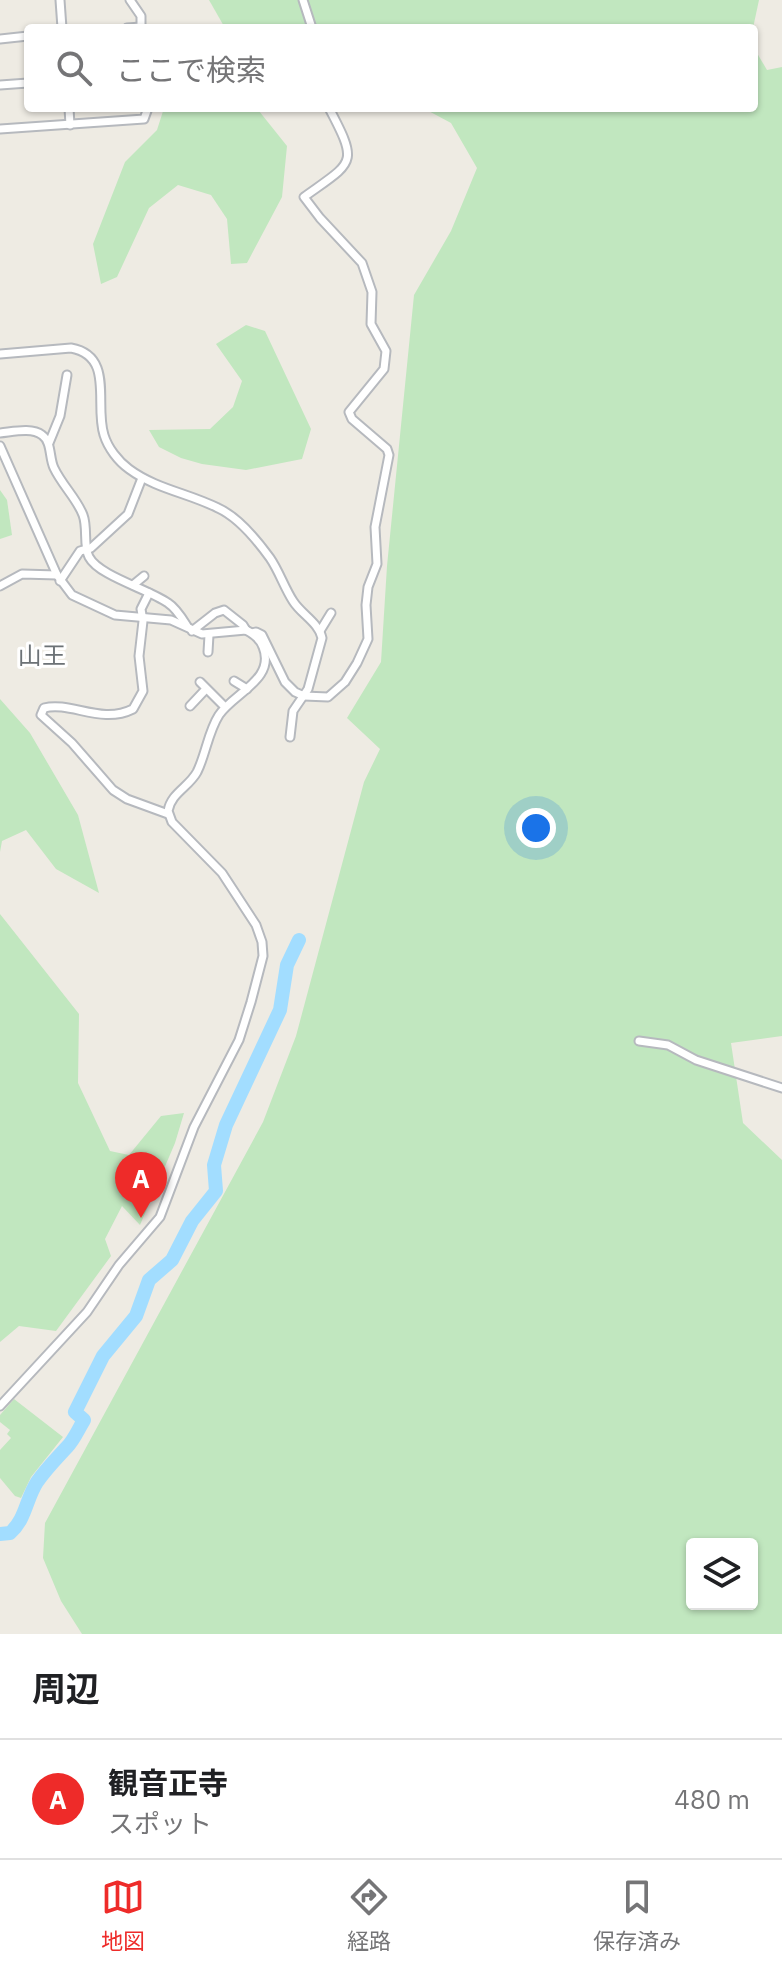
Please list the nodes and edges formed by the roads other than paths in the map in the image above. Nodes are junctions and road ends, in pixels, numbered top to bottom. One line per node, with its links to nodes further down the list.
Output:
1 (60, 0): 4 (street)
2 (130, 0): 5 (street)
3 (303, 0): 6 (street)
4 (62, 24)
5 (141, 24)
6 (311, 24)
7 (24, 36): 8 (street)
8 (0, 39)
9 (24, 83): 10 (street)
10 (0, 85)
11 (69, 112): 14 (street)
12 (147, 112): 14 (street)
13 (331, 112): 39 (street)
14 (70, 125): 15 (street)
15 (0, 129)
16 (0, 354): 21 (street)
17 (67, 375): 19 (street)
18 (0, 433): 19 (street)
19 (49, 443): 22 (street)
20 (0, 446): 24 (street)
21 (142, 478): 22 (street); 31 (street)
22 (87, 548): 24 (street); 25 (street)
23 (144, 576): 25 (street)
24 (59, 578): 26 (street); 29 (street)
25 (133, 585): 27 (street)
26 (0, 586)
27 (149, 593): 29 (street); 30 (street)
28 (331, 613): 31 (street)
29 (143, 617): 30 (street); 43 (street)
30 (190, 629): 32 (street); 33 (street)
31 (320, 631): 39 (street)
32 (249, 632): 33 (street); 38 (street); 39 (street)
33 (209, 635): 34 (street)
34 (208, 652)
35 (234, 681): 38 (street)
36 (200, 682): 37 (street)
37 (206, 689): 40 (street); 41 (street)
38 (247, 689): 41 (street)
39 (304, 696): 42 (street)
40 (190, 706)
41 (225, 707): 43 (street)
42 (290, 737)
43 (168, 814): 46 (street)
44 (639, 1041): 45 (street)
45 (782, 1088)
46 (0, 1406)

